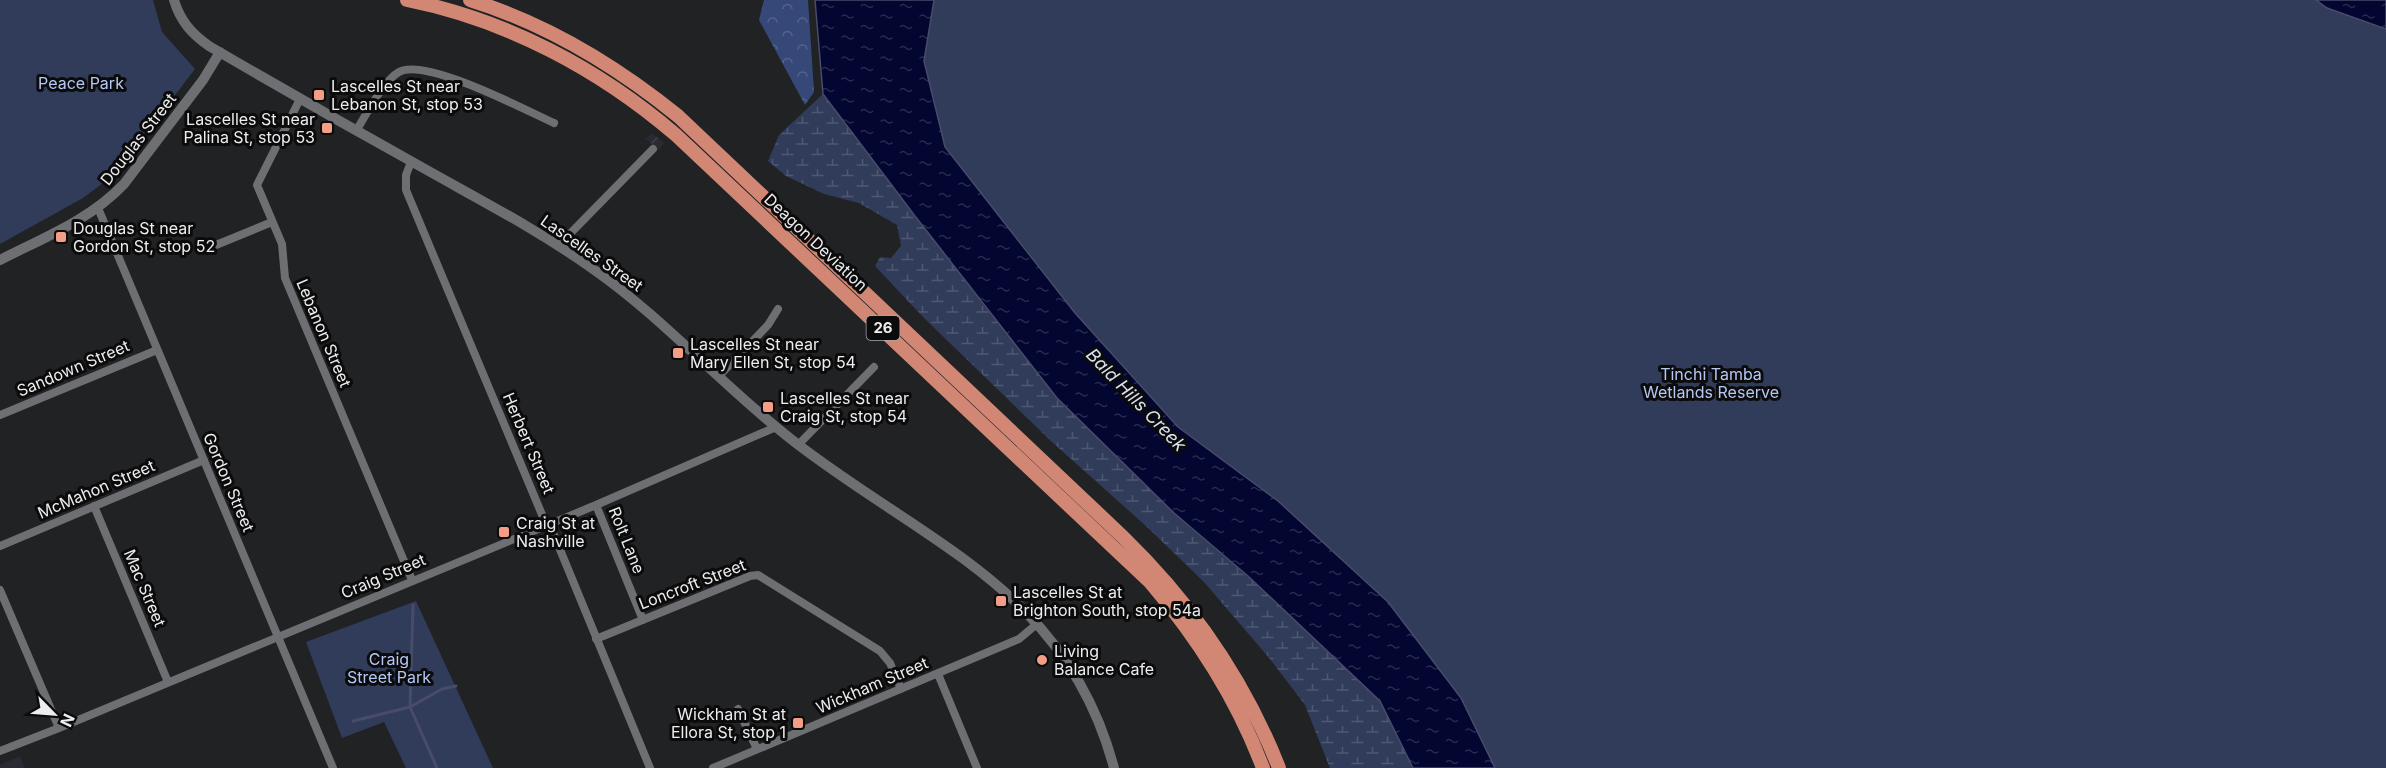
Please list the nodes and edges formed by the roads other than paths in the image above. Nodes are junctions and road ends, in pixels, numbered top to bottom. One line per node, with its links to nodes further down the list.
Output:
1 (174, 0): 4 (street, Lascelles Street)
2 (407, 0): 45 (highway, Deagon Deviation / 26)
3 (470, 0): 46 (highway, Deagon Deviation / 26)
4 (220, 52): 5 (street, Lascelles Street); 10 (street, Douglas Street)
5 (300, 99): 7 (street, Lascelles Street); 11 (street, Lebanon Street)
6 (554, 123): 7 (street)
7 (356, 130): 9 (street, Lascelles Street)
8 (652, 150): 13 (street)
9 (411, 162): 13 (street, Lascelles Street); 25 (street, Herbert Street)
10 (98, 208): 14 (street, Douglas Street); 16 (street, Gordon Street)
11 (272, 222): 12 (street); 27 (street, Lebanon Street)
12 (216, 245)
13 (558, 246): 18 (street, Lascelles Street)
14 (0, 260)
15 (778, 309): 18 (street)
16 (157, 350): 19 (street, Sandown Street); 22 (street, Gordon Street)
17 (874, 367): 21 (street)
18 (719, 376): 20 (street, Lascelles Street)
19 (0, 414)
20 (776, 427): 21 (street, Lascelles Street); 23 (street, Craig Street)
21 (798, 444): 30 (street, Lascelles Street)
22 (204, 460): 24 (street, McMahon Street); 31 (street, Gordon Street)
23 (596, 505): 25 (street, Craig Street); 29 (street, Rolt Lane)
24 (94, 506): 26 (street, McMahon Street); 34 (street, Mac Street)
25 (547, 524): 27 (street, Craig Street); 32 (street, Herbert Street)
26 (0, 546)
27 (412, 580): 31 (street, Craig Street)
28 (0, 590): 37 (street)
29 (643, 620): 32 (street, Loncroft Street); 35 (street, Loncroft Street)
30 (1038, 623): 33 (street, Wickham Street); 44 (street, Lascelles Street)
31 (278, 636): 34 (street, Craig Street); 40 (street, Gordon Street)
32 (596, 639): 41 (street, Herbert Street)
33 (938, 674): 35 (street, Wickham Street); 43 (street)
34 (168, 682): 37 (street, Craig Street)
35 (901, 689): 38 (street, Wickham Street)
36 (738, 709): 38 (street)
37 (59, 728): 39 (street, Craig Street)
38 (757, 749): 42 (street, Wickham Street)
39 (0, 751)
40 (333, 768)
41 (650, 768)
42 (713, 768)
43 (977, 768)
44 (1114, 768)
45 (1263, 768)
46 (1279, 768)

